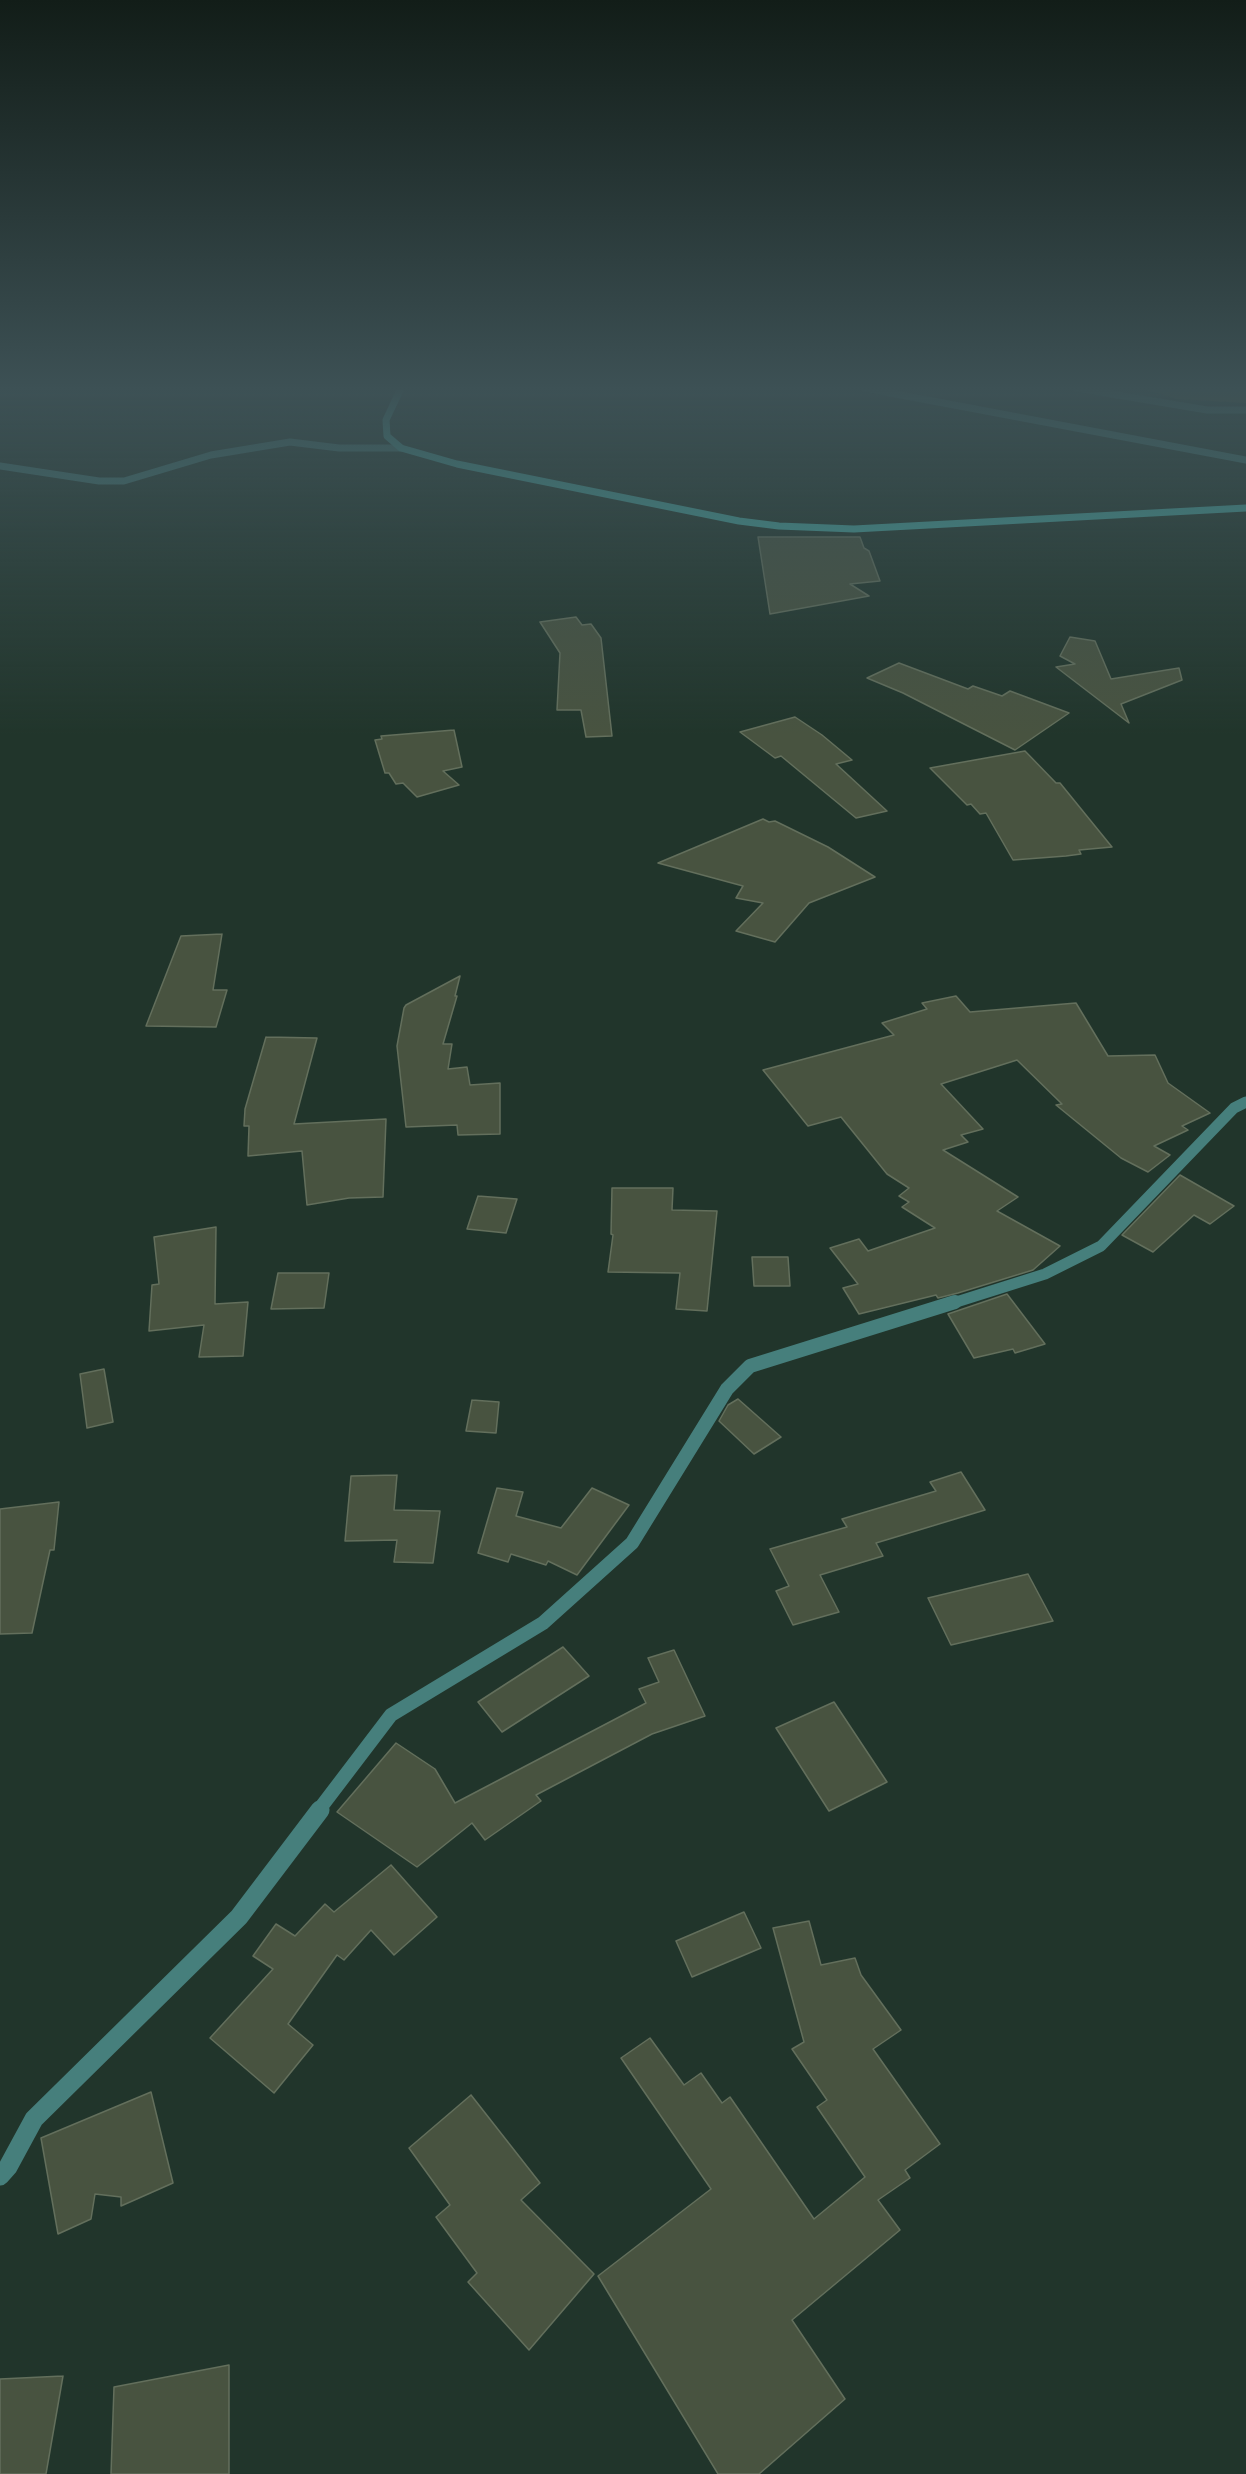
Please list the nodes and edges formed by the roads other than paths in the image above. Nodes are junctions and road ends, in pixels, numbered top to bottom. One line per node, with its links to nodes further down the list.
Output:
1 (650, 503): 2 (main road)
2 (1246, 508)
3 (1246, 1102): 4 (street)
4 (0, 2176)

